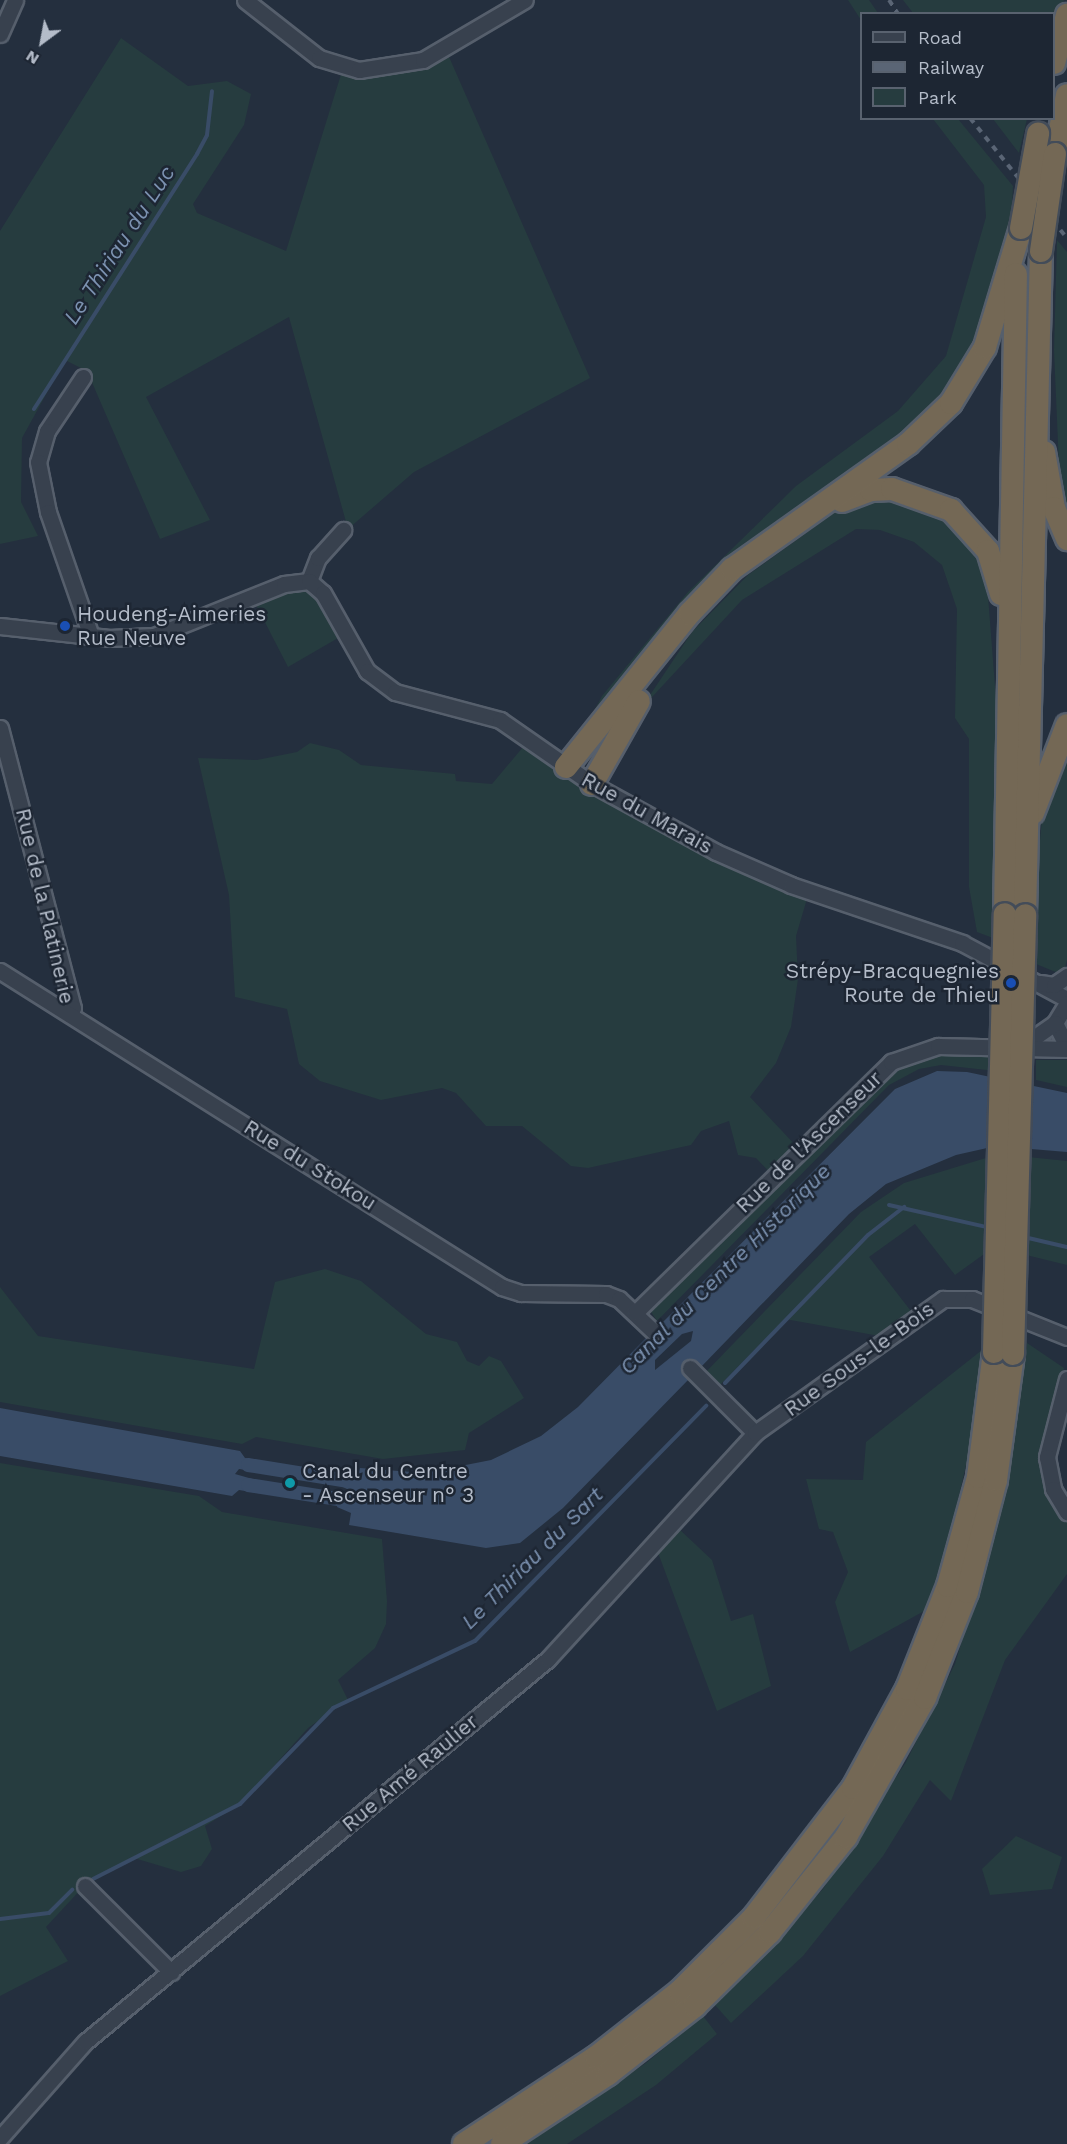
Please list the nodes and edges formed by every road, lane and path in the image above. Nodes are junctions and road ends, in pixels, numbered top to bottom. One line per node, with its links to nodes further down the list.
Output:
1 (245, 0): 2 (street)
2 (525, 0)
3 (9, 5): 5 (street)
4 (1067, 15): 6 (highway)
5 (0, 34)
6 (1055, 56)
7 (1067, 96): 11 (highway, bridge)
8 (1039, 126): 9 (highway, bridge)
9 (1021, 228): 15 (highway); 20 (highway)
10 (82, 377): 17 (street)
11 (1034, 426): 13 (highway); 22 (highway)
12 (343, 530): 14 (street)
13 (1067, 539)
14 (309, 581): 17 (street); 20 (street, Rue du Marais)
15 (1008, 612): 21 (highway); 23 (highway)
16 (0, 626): 17 (street)
17 (91, 636)
18 (1067, 725): 22 (highway)
19 (0, 728): 28 (street, Rue de la Platinerie)
20 (566, 767): 21 (street, Rue du Marais)
21 (592, 784): 26 (street, Rue du Marais)
22 (1026, 828): 23 (highway)
23 (1015, 915): 34 (highway, bridge)
24 (0, 971): 28 (street, Rue du Stokou)
25 (1067, 976): 26 (street)
26 (1037, 982): 27 (street, Rue du Marais)
27 (1062, 1009): 29 (street); 30 (street, Rue du Marais)
28 (69, 1014): 31 (street, Rue du Stokou)
29 (1018, 1048): 30 (street, Rue de l'Ascenseur); 31 (street, Rue de l'Ascenseur)
30 (1067, 1048)
31 (635, 1313): 32 (street)
32 (654, 1332)
33 (1067, 1337): 37 (street, Rue Sous-le-Bois)
34 (1004, 1353): 43 (highway); 44 (highway)
35 (695, 1373): 37 (street)
36 (1067, 1379): 39 (street)
37 (755, 1433): 38 (street, Rue Sous-le-Bois)
38 (720, 1472): 41 (street, Rue Amé Raulier)
39 (1067, 1512)
40 (85, 1886): 41 (street)
41 (171, 1972): 42 (street, Rue Amé Raulier)
42 (0, 2138)
43 (464, 2144)
44 (502, 2144)

